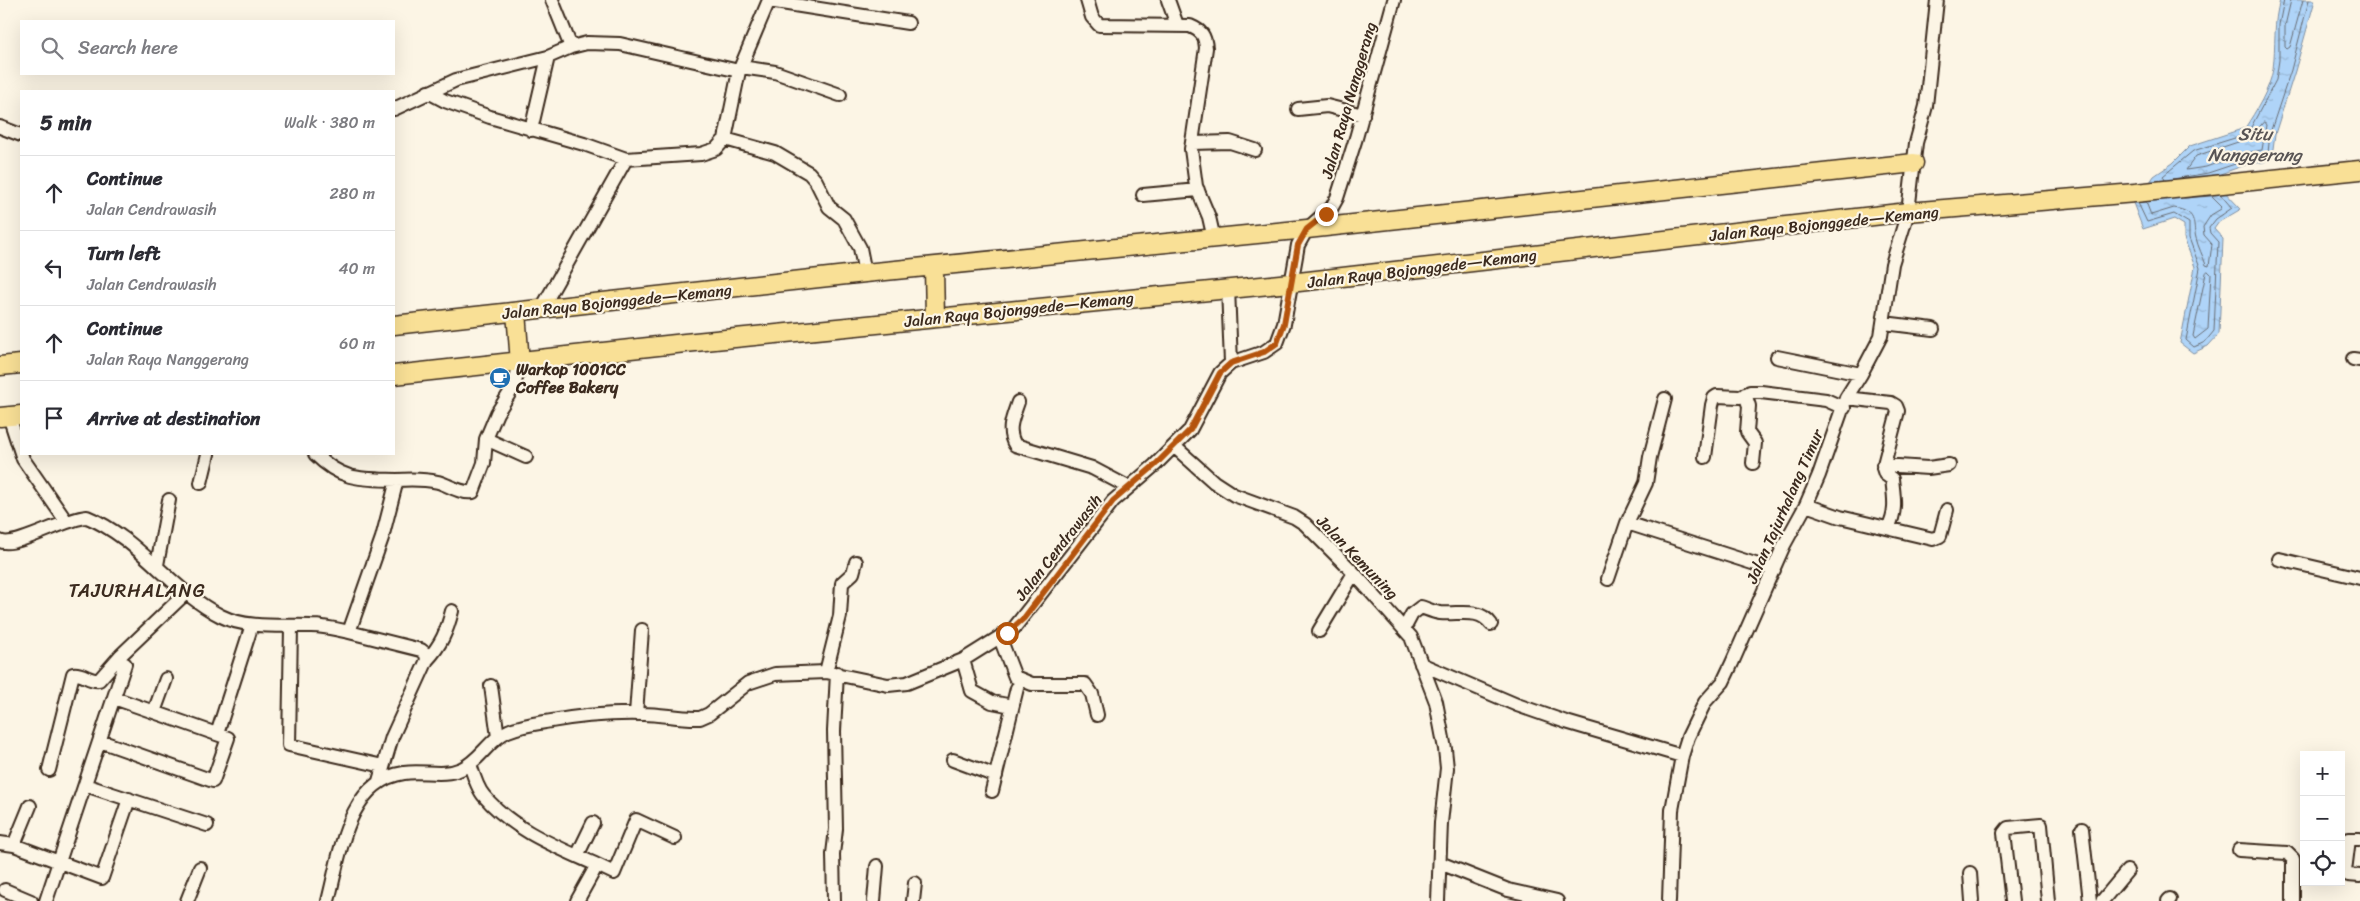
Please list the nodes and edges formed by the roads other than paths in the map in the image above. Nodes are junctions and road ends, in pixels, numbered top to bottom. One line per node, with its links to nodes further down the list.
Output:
1 (769, 0): 7 (street); 11 (street)
2 (1087, 0): 8 (street)
3 (1168, 0): 8 (street)
4 (1394, 0): 16 (street, Jalan Raya Nanggerang)
5 (1937, 0): 24 (street, Jalan Tajurhalang Timur)
6 (557, 1): 9 (street)
7 (908, 23)
8 (1177, 25): 21 (street)
9 (571, 47): 10 (street); 11 (street)
10 (548, 57): 12 (street); 18 (street)
11 (741, 69): 13 (street); 20 (street)
12 (428, 92): 14 (street); 18 (street)
13 (840, 95)
14 (395, 108)
15 (1298, 109): 16 (street)
16 (1362, 115): 29 (street, Jalan Raya Nanggerang)
17 (0, 127): 19 (street)
18 (531, 130): 23 (street)
19 (20, 135)
20 (725, 140): 23 (street); 32 (street)
21 (1192, 143): 22 (street); 26 (street)
22 (1255, 150)
23 (626, 159): 35 (street)
24 (1914, 163): 28 (street, Jalan Tajurhalang Timur); 29 (highway, Jalan Raya Bojonggede—Kemang)
25 (2355, 170): 28 (highway, Jalan Raya Bojonggede—Kemang)
26 (1198, 190): 27 (street); 30 (street)
27 (1143, 195)
28 (1908, 212): 33 (highway, Jalan Raya Bojonggede—Kemang); 38 (street, Jalan Tajurhalang Timur)
29 (1307, 229): 30 (highway, Jalan Raya Bojonggede—Kemang); 33 (street, Jalan Raya Nanggerang)
30 (1214, 239): 31 (highway, Jalan Raya Bojonggede—Kemang)
31 (934, 268): 32 (highway, Jalan Raya Bojonggede—Kemang); 37 (highway)
32 (865, 273): 35 (highway, Jalan Raya Bojonggede—Kemang)
33 (1290, 283): 34 (highway, Jalan Raya Bojonggede—Kemang); 43 (street, Jalan Cendrawasih)
34 (1228, 288): 37 (highway, Jalan Raya Bojonggede—Kemang); 43 (street)
35 (542, 308): 36 (highway, Jalan Raya Bojonggede—Kemang)
36 (516, 312): 39 (highway, Jalan Raya Bojonggede—Kemang); 42 (highway)
37 (935, 318): 42 (highway, Jalan Raya Bojonggede—Kemang)
38 (1884, 323): 40 (street); 46 (street, Jalan Tajurhalang Timur)
39 (395, 325)
40 (1933, 329)
41 (1777, 357): 46 (street)
42 (520, 363): 47 (highway, Jalan Raya Bojonggede—Kemang); 53 (street)
43 (1231, 363): 54 (street, Jalan Cendrawasih)
44 (20, 364): 45 (highway)
45 (0, 366)
46 (1861, 374): 51 (street, Jalan Tajurhalang Timur)
47 (395, 375)
48 (1745, 394): 51 (street); 60 (street); 61 (street)
49 (1665, 399): 71 (street)
50 (1018, 402): 66 (street)
51 (1845, 403): 63 (street); 68 (street, Jalan Tajurhalang Timur)
52 (10, 416): 55 (street)
53 (486, 439): 59 (street); 64 (street)
54 (1174, 446): 66 (street, Jalan Cendrawasih); 78 (street, Jalan Kemuning)
55 (20, 449)
56 (22, 455): 70 (street)
57 (208, 455): 65 (street)
58 (316, 455): 64 (street)
59 (526, 457)
60 (1705, 457)
61 (1753, 463)
62 (1948, 465): 63 (street)
63 (1883, 466): 72 (street)
64 (397, 480): 89 (street)
65 (201, 483)
66 (1128, 486): 90 (street, Jalan Cendrawasih)
67 (170, 500): 76 (street)
68 (1806, 505): 72 (street); 77 (street, Jalan Tajurhalang Timur)
69 (1947, 510): 72 (street)
70 (66, 521): 73 (street); 76 (street)
71 (1627, 523): 77 (street); 80 (street)
72 (1888, 528)
73 (0, 542)
74 (2279, 559): 79 (street)
75 (856, 562): 95 (street)
76 (157, 565): 81 (street)
77 (1774, 570): 107 (street, Jalan Tajurhalang Timur)
78 (1354, 573): 85 (street, Jalan Kemuning); 88 (street)
79 (2360, 578)
80 (1608, 579)
81 (187, 592): 84 (street); 111 (street)
82 (452, 611): 91 (street)
83 (1491, 624): 85 (street)
84 (291, 627): 89 (street); 110 (street)
85 (1404, 629): 94 (street, Jalan Kemuning)
86 (642, 630): 102 (street)
87 (250, 631): 104 (street)
88 (1319, 631)
89 (349, 632): 91 (street)
90 (1000, 638): 92 (street, Jalan Cendrawasih); 103 (street)
91 (427, 660): 110 (street)
92 (963, 660): 95 (street, Jalan Cendrawasih); 100 (street)
93 (125, 664): 99 (street)
94 (1421, 664): 107 (street); 128 (street, Jalan Kemuning)
95 (831, 673): 102 (street, Jalan Cendrawasih); 142 (street)
96 (166, 679): 101 (street)
97 (491, 686): 105 (street)
98 (1017, 688): 100 (street)
99 (114, 698): 101 (street); 106 (street)
100 (1012, 706): 112 (street)
101 (154, 712): 104 (street)
102 (636, 714): 105 (street, Jalan Cendrawasih)
103 (1097, 715)
104 (217, 734): 106 (street)
105 (498, 736): 109 (street, Jalan Cendrawasih)
106 (100, 741): 114 (street)
107 (1682, 756): 147 (street, Jalan Tajurhalang Timur)
108 (953, 760): 112 (street)
109 (470, 764): 113 (street, Jalan Cendrawasih); 126 (street)
110 (383, 766): 113 (street)
111 (49, 770)
112 (996, 776): 115 (street)
113 (379, 782): 140 (street, Jalan Cendrawasih)
114 (85, 785): 116 (street); 127 (street)
115 (992, 791)
116 (129, 800): 119 (street); 127 (street)
117 (30, 806): 124 (street)
118 (593, 823): 126 (street)
119 (207, 825)
120 (2082, 830): 151 (street)
121 (675, 838): 129 (street)
122 (2360, 839): 134 (street)
123 (0, 843): 124 (street)
124 (14, 845): 127 (street)
125 (2239, 850): 153 (street)
126 (577, 856): 129 (street)
127 (59, 862): 138 (street)
128 (1440, 863): 145 (street, Jalan Kemuning); 146 (street)
129 (597, 865): 141 (street)
130 (877, 866): 143 (street)
131 (200, 868): 139 (street)
132 (2127, 871): 152 (street)
133 (1970, 873): 148 (street)
134 (2360, 876)
135 (915, 884): 144 (street)
136 (6, 890): 137 (street)
137 (32, 901)
138 (46, 901)
139 (187, 901)
140 (328, 901)
141 (577, 901)
142 (834, 901)
143 (874, 901)
144 (912, 901)
145 (1438, 901)
146 (1557, 901)
147 (1670, 901)
148 (1972, 901)
149 (2012, 901): 150 (street)
150 (2048, 901)
151 (2090, 901)
152 (2102, 901)
153 (2293, 901)

